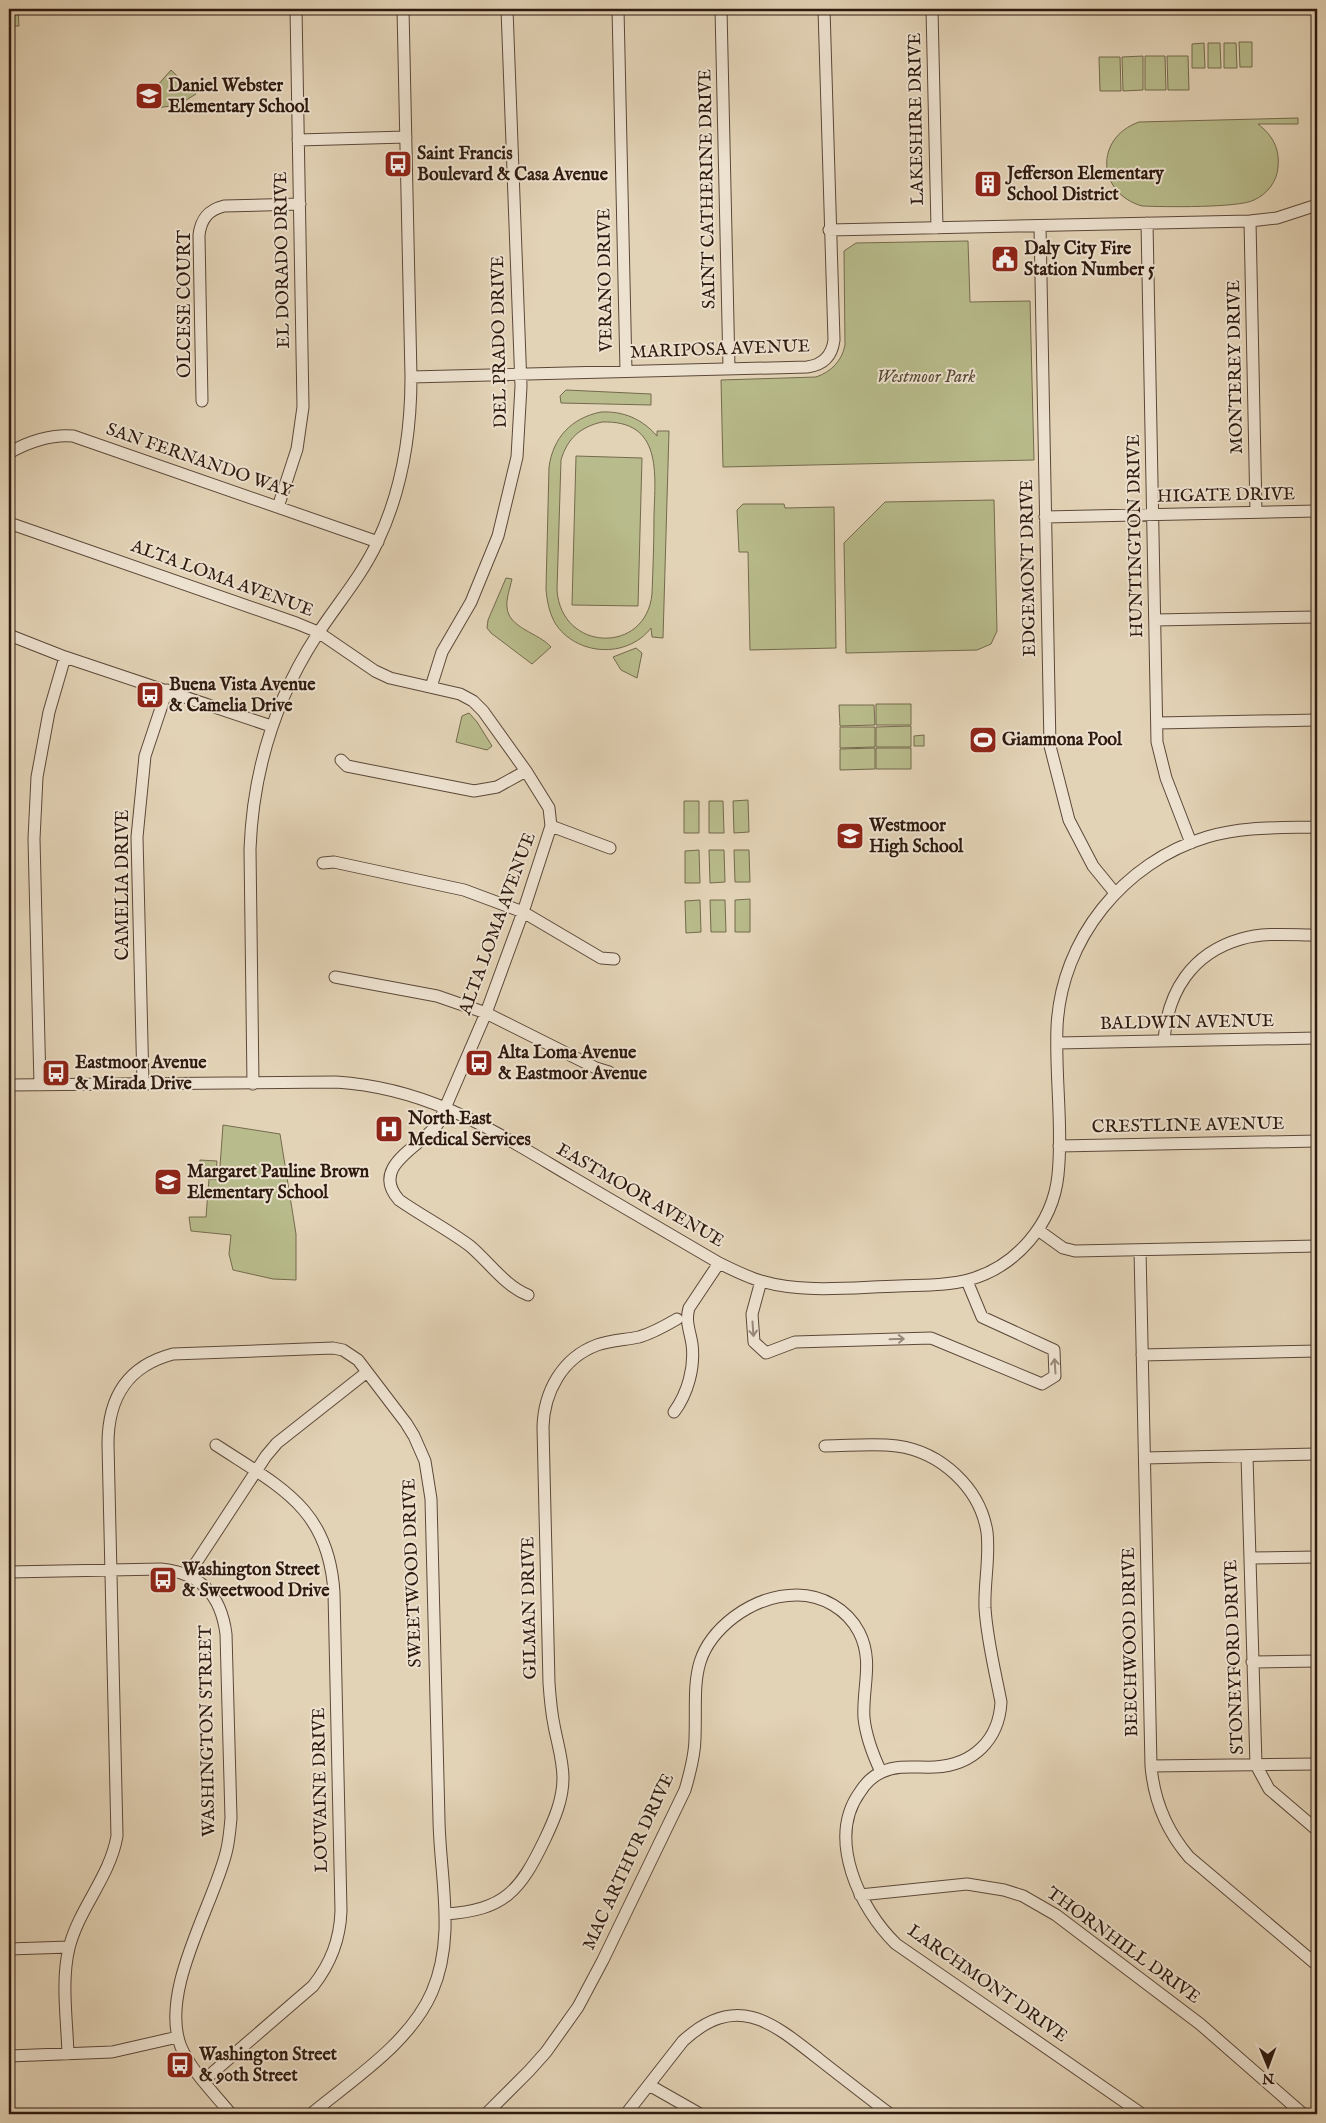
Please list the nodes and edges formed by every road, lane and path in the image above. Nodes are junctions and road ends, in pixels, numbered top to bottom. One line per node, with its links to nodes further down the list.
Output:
1 (296, 9): 9 (street, EL DORADO DRIVE)
2 (403, 9): 8 (street)
3 (507, 9): 19 (street, DEL PRADO DRIVE)
4 (618, 9): 18 (street, VERANO DRIVE)
5 (721, 9): 17 (street, SAINT CATHERINE DRIVE)
6 (824, 9): 16 (street, MARIPOSA AVENUE)
7 (932, 9): 15 (street, LAKESHIRE DRIVE)
8 (406, 137): 9 (street); 20 (street)
9 (298, 140): 10 (street, EL DORADO DRIVE)
10 (300, 204): 21 (street, OLCESE COURT); 23 (street, EL DORADO DRIVE)
11 (1317, 205): 12 (street)
12 (1250, 221): 13 (street); 25 (street, MONTEREY DRIVE)
13 (1147, 223): 14 (street); 26 (street, HUNTINGTON DRIVE)
14 (1040, 226): 15 (street); 27 (street, EDGEMONT DRIVE)
15 (937, 228): 16 (street)
16 (829, 230): 17 (street, MARIPOSA AVENUE)
17 (729, 368): 18 (street, MARIPOSA AVENUE)
18 (626, 371): 19 (street, MARIPOSA AVENUE)
19 (520, 374): 20 (street, MARIPOSA AVENUE); 35 (street, DEL PRADO DRIVE)
20 (411, 377): 29 (street)
21 (202, 401)
22 (9, 453): 23 (street, SAN FERNANDO WAY)
23 (278, 507): 29 (street, SAN FERNANDO WAY)
24 (1317, 511): 25 (street, HIGATE DRIVE)
25 (1256, 512): 26 (street, HIGATE DRIVE)
26 (1153, 514): 27 (street, HIGATE DRIVE); 31 (street, HUNTINGTON DRIVE)
27 (1045, 517): 47 (street, EDGEMONT DRIVE)
28 (9, 524): 32 (street, ALTA LOMA AVENUE)
29 (378, 542): 32 (street)
30 (1317, 617): 31 (street)
31 (1155, 620): 38 (street, HUNTINGTON DRIVE)
32 (318, 632): 35 (street, ALTA LOMA AVENUE); 39 (street)
33 (9, 635): 34 (street)
34 (65, 657): 36 (street); 59 (street)
35 (431, 687): 41 (street, ALTA LOMA AVENUE)
36 (168, 690): 39 (street); 57 (street, CAMELIA DRIVE)
37 (1317, 720): 38 (street)
38 (1157, 723): 44 (street, HUNTINGTON DRIVE)
39 (271, 726): 58 (street)
40 (341, 760): 41 (street)
41 (526, 771): 42 (street, ALTA LOMA AVENUE)
42 (551, 826): 45 (street); 48 (street, ALTA LOMA AVENUE)
43 (1317, 827): 44 (street, EASTMOOR AVENUE)
44 (1191, 843): 47 (street, EASTMOOR AVENUE)
45 (610, 848)
46 (323, 863): 48 (street)
47 (1115, 893): 55 (street, EASTMOOR AVENUE)
48 (523, 912): 50 (street); 52 (street, ALTA LOMA AVENUE)
49 (1317, 934): 54 (street)
50 (614, 959)
51 (335, 977): 52 (street)
52 (486, 1013): 56 (street); 61 (street, ALTA LOMA AVENUE)
53 (1317, 1038): 54 (street, BALDWIN AVENUE)
54 (1164, 1041): 55 (street, BALDWIN AVENUE)
55 (1057, 1043): 63 (street, EASTMOOR AVENUE)
56 (609, 1072)
57 (142, 1084): 58 (street, EASTMOOR AVENUE); 59 (street, EASTMOOR AVENUE)
58 (252, 1084): 61 (street, EASTMOOR AVENUE)
59 (40, 1085): 60 (street, EASTMOOR AVENUE)
60 (9, 1086)
61 (446, 1107): 67 (street, EASTMOOR AVENUE); 70 (street, ALTA LOMA AVENUE)
62 (1317, 1141): 63 (street, CRESTLINE AVENUE)
63 (1059, 1146): 64 (street, EASTMOOR AVENUE)
64 (1038, 1230): 66 (street); 69 (street, EASTMOOR AVENUE)
65 (1317, 1246): 66 (street)
66 (1140, 1250): 73 (street, BEECHWOOD DRIVE)
67 (719, 1263): 68 (street, EASTMOOR AVENUE); 71 (street)
68 (761, 1281): 69 (street, EASTMOOR AVENUE); 69 (street, one-way to 69)
69 (967, 1281)
70 (528, 1296)
71 (682, 1317): 75 (street); 95 (street, GILMAN DRIVE)
72 (1317, 1351): 73 (street)
73 (1142, 1355): 80 (street, BEECHWOOD DRIVE)
74 (367, 1372): 81 (street); 84 (street, SWEETWOOD DRIVE); 95 (street, SWEETWOOD DRIVE)
75 (674, 1412)
76 (216, 1445): 81 (street, LOUVAINE DRIVE)
77 (825, 1446): 92 (street)
78 (1317, 1454): 79 (street)
79 (1247, 1456): 80 (street); 83 (street, STONEYFORD DRIVE)
80 (1145, 1458): 91 (street, BEECHWOOD DRIVE)
81 (256, 1471): 86 (street); 102 (street, LOUVAINE DRIVE)
82 (1317, 1557): 83 (street)
83 (1250, 1558): 88 (street, STONEYFORD DRIVE)
84 (111, 1570): 85 (street, WASHINGTON STREET); 86 (street, WASHINGTON STREET); 96 (street, SWEETWOOD DRIVE)
85 (9, 1572)
86 (188, 1575): 99 (street, WASHINGTON STREET)
87 (1317, 1661): 88 (street)
88 (1252, 1662): 90 (street, STONEYFORD DRIVE)
89 (1317, 1764): 90 (street)
90 (1256, 1765): 91 (street); 93 (street, STONEYFORD DRIVE)
91 (1151, 1766): 98 (street, BEECHWOOD DRIVE)
92 (881, 1772): 94 (street, LARCHMONT DRIVE); 106 (street, MAC ARTHUR DRIVE)
93 (1317, 1830)
94 (860, 1895): 110 (street, LARCHMONT DRIVE); 111 (street, THORNHILL DRIVE)
95 (445, 1914): 105 (street, SWEETWOOD DRIVE)
96 (69, 1947): 97 (street); 100 (street, SWEETWOOD DRIVE)
97 (9, 1949)
98 (1317, 1965)
99 (178, 2037): 100 (street); 102 (street, WASHINGTON STREET)
100 (68, 2054): 101 (street)
101 (9, 2056)
102 (203, 2080): 104 (street, WASHINGTON STREET)
103 (649, 2085): 107 (street); 108 (street); 109 (street)
104 (231, 2114)
105 (312, 2114)
106 (486, 2114)
107 (626, 2114)
108 (700, 2114)
109 (890, 2114)
110 (1142, 2114)
111 (1303, 2114)

